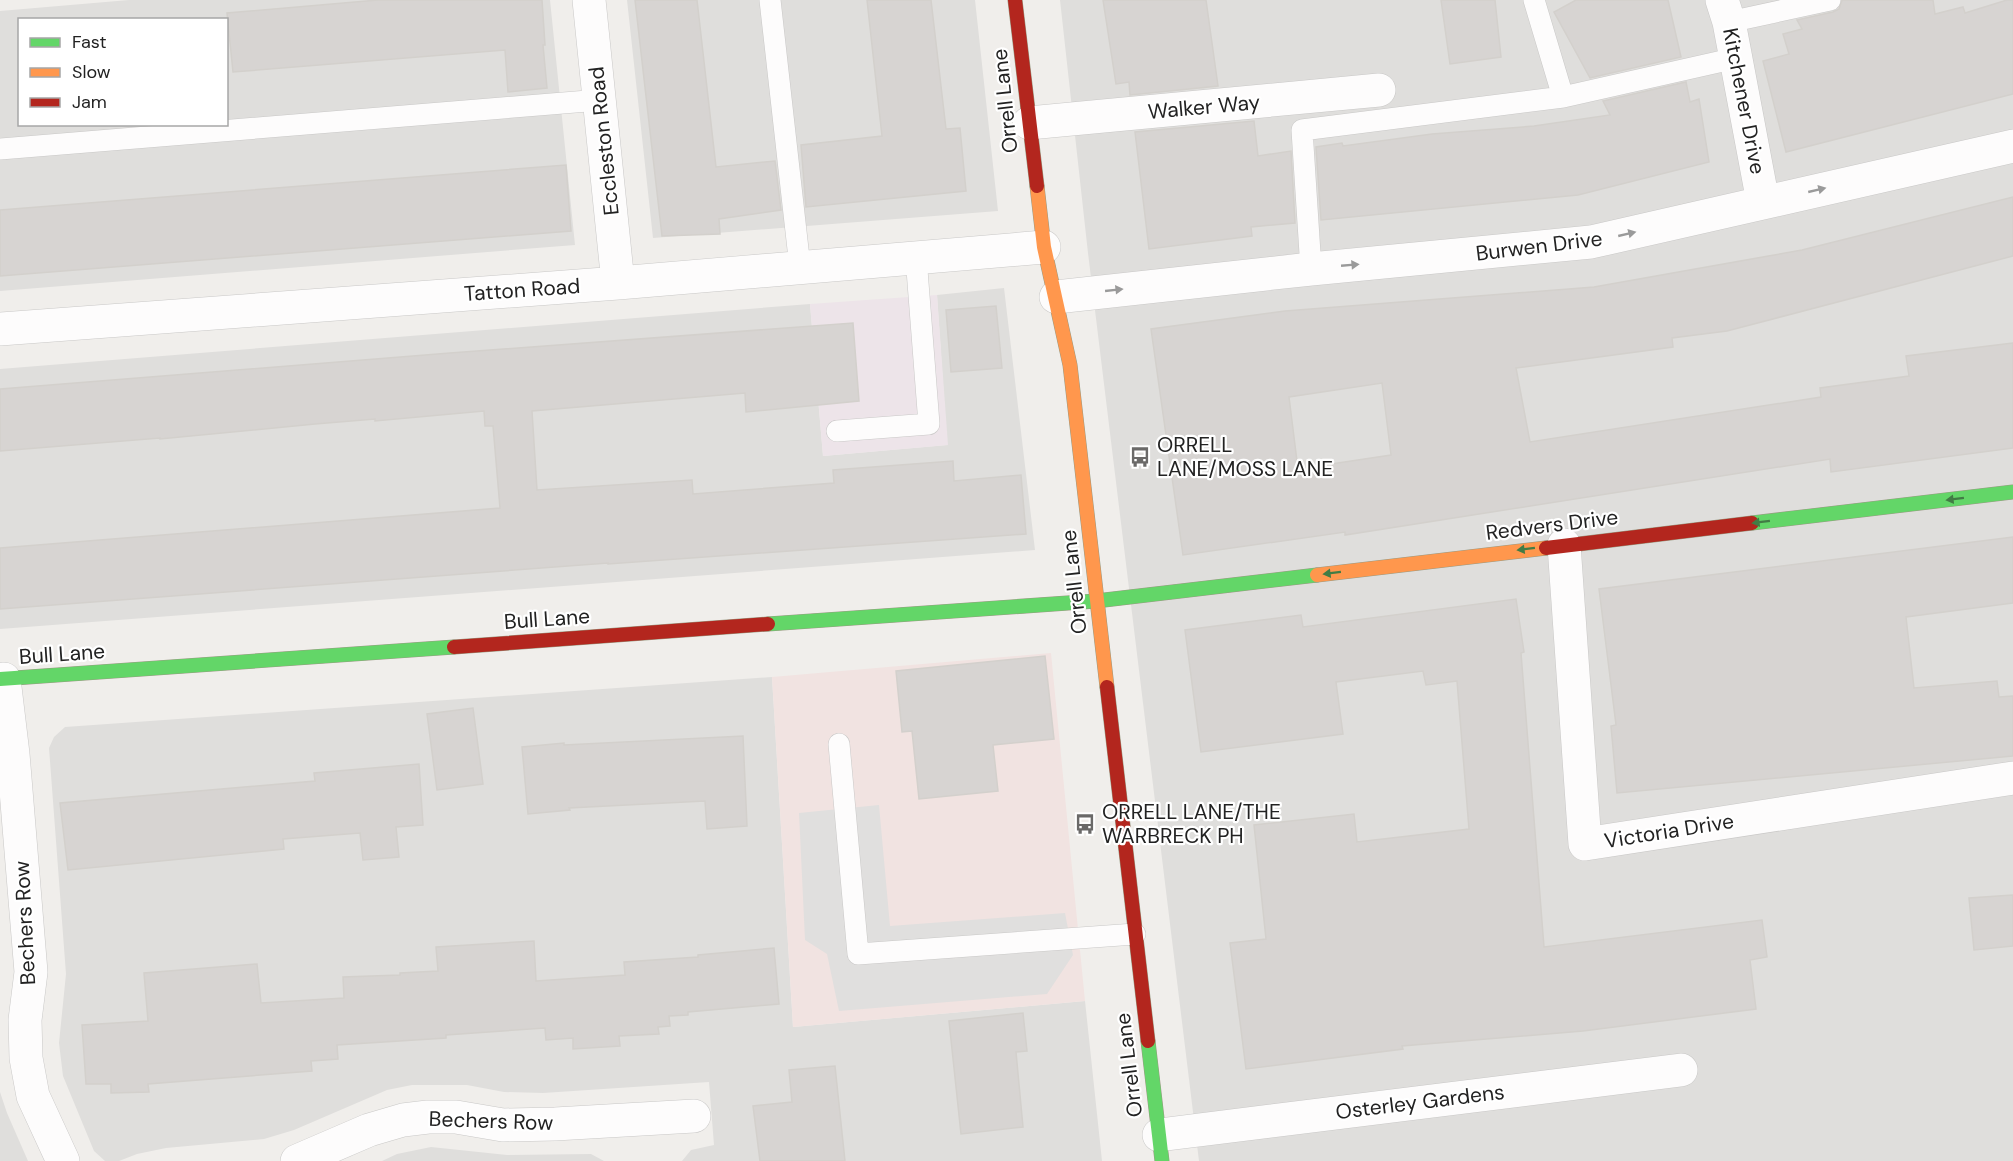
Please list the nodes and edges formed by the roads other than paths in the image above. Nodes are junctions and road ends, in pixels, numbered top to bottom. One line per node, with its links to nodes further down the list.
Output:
1 (589, 0): 10 (street, Eccleston Road)
2 (770, 0): 17 (lane)
3 (1015, 0): 11 (street, Orrell Lane)
4 (1534, 0): 9 (lane)
5 (1830, 0): 6 (lane)
6 (1726, 11): 7 (street, Kitchener Drive)
7 (1736, 58): 9 (lane); 14 (street, Kitchener Drive)
8 (1379, 90): 11 (street, Walker Way)
9 (1563, 97): 18 (lane)
10 (600, 100): 13 (lane); 19 (street, Eccleston Road)
11 (1029, 123): 15 (street, Orrell Lane)
12 (2013, 146): 14 (street, Burwen Drive, one-way to 12)
13 (0, 149)
14 (1763, 202): 18 (street, Burwen Drive, one-way to 14)
15 (1044, 247): 16 (street, Tatton Road); 20 (street, Orrell Lane)
16 (916, 257): 17 (street, Tatton Road); 22 (lane)
17 (800, 267): 19 (street, Tatton Road)
18 (1311, 269): 20 (street, Burwen Drive, one-way to 18)
19 (618, 283): 21 (street, Tatton Road)
20 (1056, 297): 25 (street, Orrell Lane)
21 (0, 329)
22 (837, 431)
23 (2013, 492): 24 (street, Redvers Drive, one-way to 24)
24 (1564, 545): 25 (street, Redvers Drive, one-way to 25); 28 (street, Victoria Drive)
25 (1096, 601): 26 (street, Bull Lane); 29 (street, Orrell Lane)
26 (2, 679): 33 (street, Bechers Row)
27 (839, 744): 29 (lane)
28 (2013, 778)
29 (1135, 934): 32 (street, Orrell Lane)
30 (1681, 1070): 32 (street, Osterley Gardens)
31 (694, 1116): 34 (street, Bechers Row)
32 (1160, 1148)
33 (63, 1161)
34 (297, 1161)

